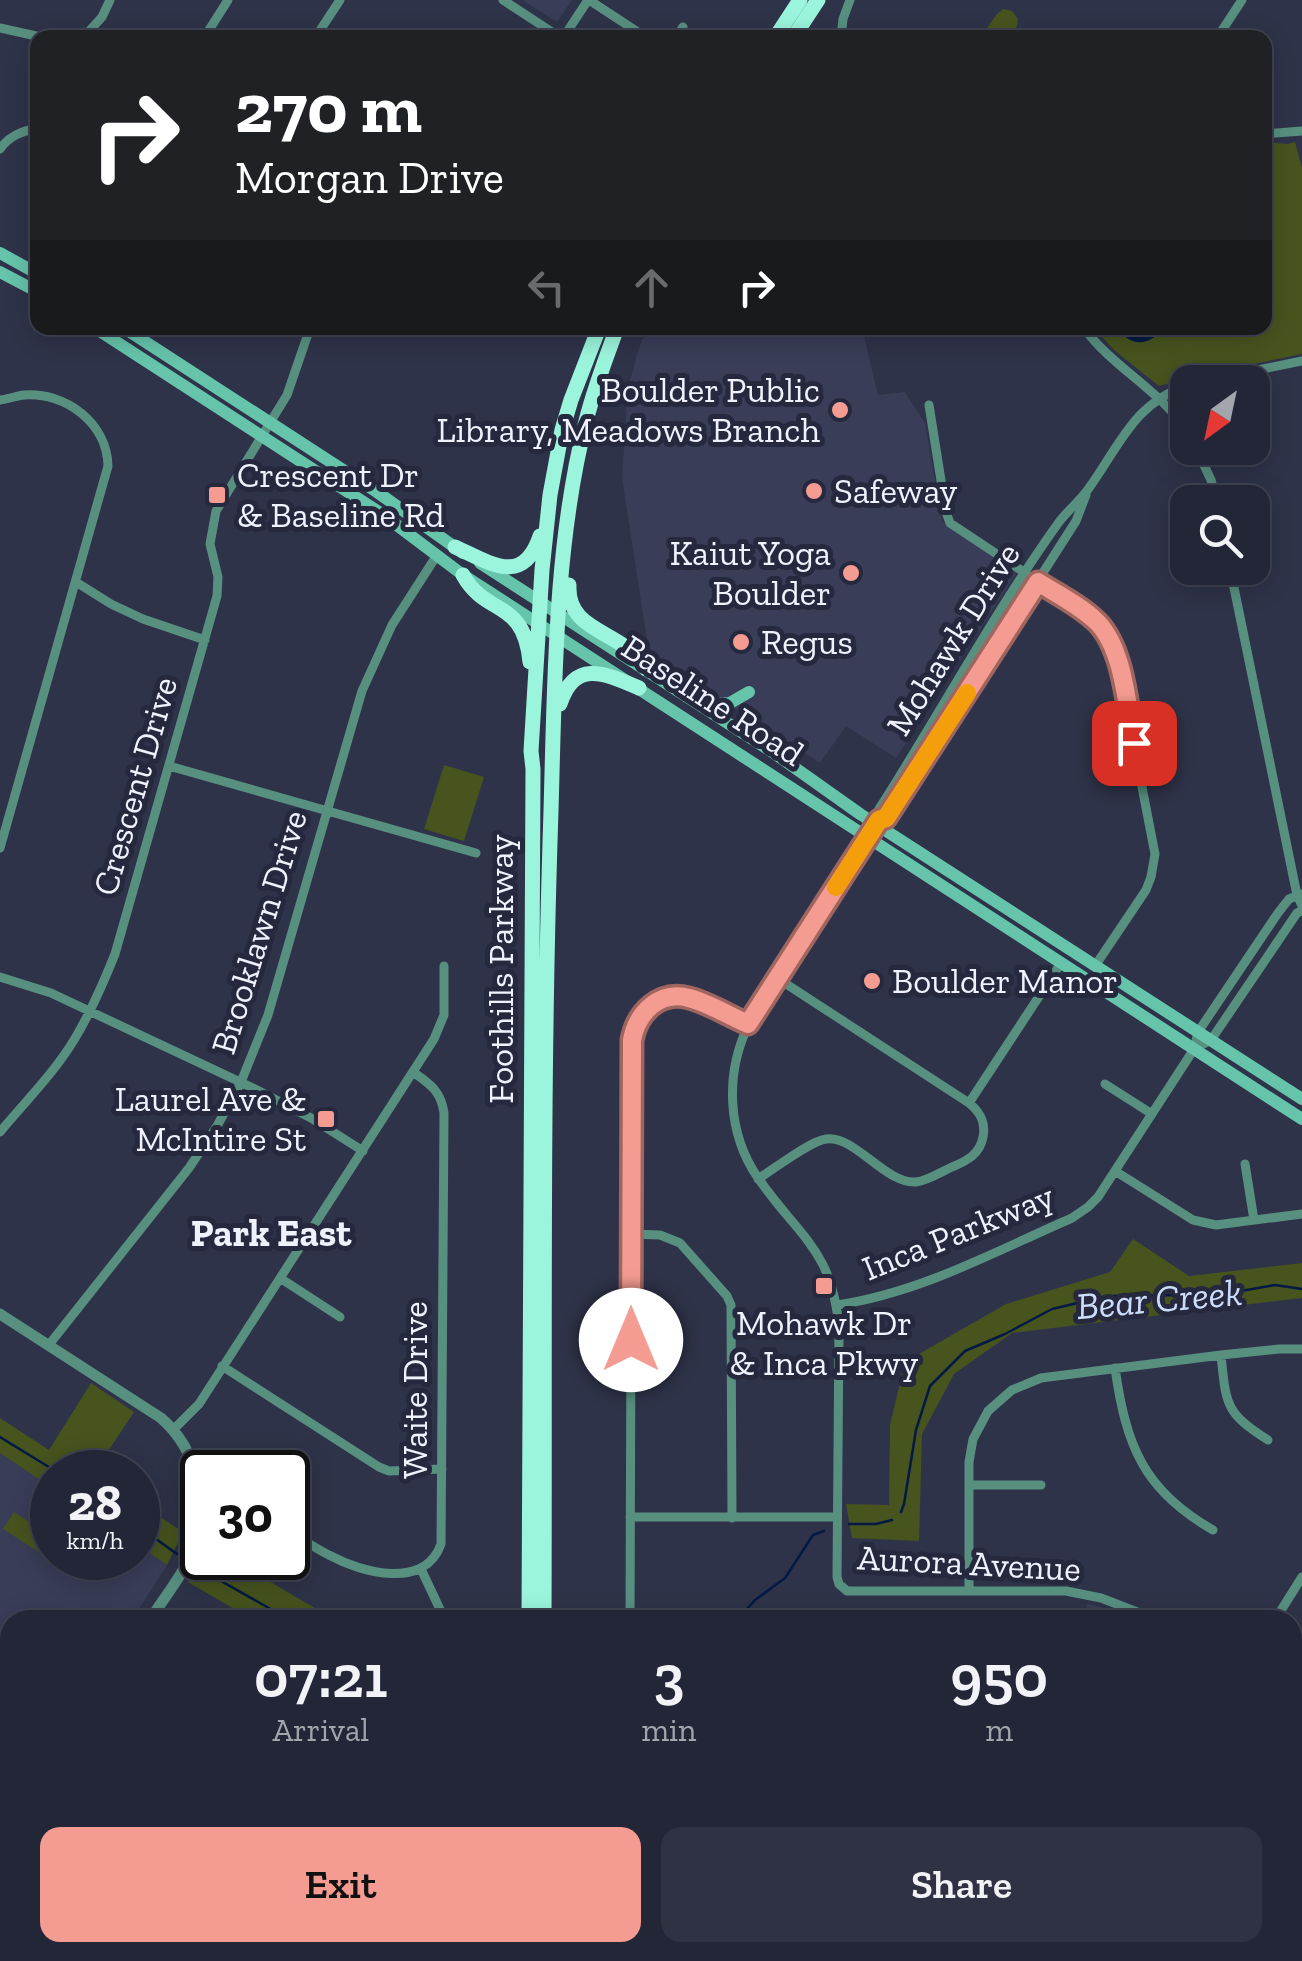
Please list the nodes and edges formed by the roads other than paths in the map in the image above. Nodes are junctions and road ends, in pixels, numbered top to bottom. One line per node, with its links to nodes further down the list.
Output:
1 (110, 0): 12 (street)
2 (228, 0): 13 (street)
3 (340, 0): 14 (street)
4 (503, 0): 15 (street)
5 (588, 0): 16 (street); 17 (street)
6 (800, 0): 19 (highway)
7 (818, 0): 20 (highway)
8 (850, 0): 21 (street)
9 (1242, 0): 22 (street)
10 (683, 27): 18 (street)
11 (0, 28): 23 (street)
12 (90, 30)
13 (209, 30)
14 (320, 30)
15 (550, 30)
16 (567, 30)
17 (635, 30)
18 (681, 30)
19 (780, 30)
20 (798, 30)
21 (842, 30)
22 (1222, 30)
23 (30, 35)
24 (30, 130): 27 (street)
25 (1302, 131): 26 (street)
26 (1272, 133)
27 (0, 149)
28 (0, 254): 29 (main road)
29 (30, 270)
30 (0, 272): 31 (main road)
31 (30, 288)
32 (107, 335): 45 (main road, Baseline Road)
33 (134, 335): 45 (main road, Baseline Road)
34 (308, 335): 45 (street, Crescent Drive)
35 (596, 335): 48 (highway, Foothills Parkway)
36 (615, 335): 47 (highway, Foothills Parkway)
37 (1090, 335): 41 (street)
38 (1302, 361): 39 (street)
39 (1270, 368)
40 (1170, 392): 41 (street, Mohawk Drive)
41 (1158, 397): 44 (street); 46 (street, Mohawk Drive)
42 (0, 400): 53 (street)
43 (928, 405): 51 (street)
44 (1170, 411)
45 (266, 430): 49 (main road, Baseline Road); 50 (main road, Baseline Road); 60 (street, Crescent Drive)
46 (1086, 492): 51 (street, Mohawk Drive); 54 (street, Mohawk Drive)
47 (570, 505): 57 (highway, Foothills Parkway); 61 (highway)
48 (546, 518): 49 (highway); 56 (highway, Foothills Parkway)
49 (455, 547): 56 (main road, Baseline Road)
50 (437, 555): 52 (main road, Baseline Road); 68 (street, Brooklawn Drive)
51 (1025, 574): 54 (street); 69 (street, Mohawk Drive)
52 (463, 576): 58 (main road, Baseline Road); 66 (highway)
53 (76, 582): 60 (street); 71 (street)
54 (1038, 582): 69 (street, Mohawk Drive); 77 (street)
55 (1234, 585): 73 (street)
56 (541, 603): 57 (main road, Baseline Road); 58 (highway, Foothills Parkway)
57 (559, 614): 59 (highway, Foothills Parkway); 61 (main road, Baseline Road)
58 (540, 624): 59 (main road, Baseline Road); 66 (highway, Foothills Parkway)
59 (558, 635): 62 (main road, Baseline Road); 65 (highway, Foothills Parkway)
60 (205, 640): 67 (street, Crescent Drive)
61 (646, 669): 64 (main road, Baseline Road)
62 (638, 688): 65 (highway); 70 (main road, Baseline Road)
63 (749, 692): 64 (main road)
64 (699, 705): 69 (main road, Baseline Road)
65 (554, 733): 126 (highway, Foothills Parkway)
66 (531, 751): 125 (highway, Foothills Parkway)
67 (169, 766): 68 (street); 80 (street, Crescent Drive)
68 (326, 812): 72 (street); 85 (street, Brooklawn Drive)
69 (877, 822): 70 (street); 77 (main road, Baseline Road)
70 (867, 837): 75 (main road, Baseline Road); 79 (street)
71 (0, 848)
72 (476, 853)
73 (1300, 894): 74 (street); 82 (street, Inca Parkway)
74 (1302, 908): 82 (street, Inca Parkway)
75 (1061, 963): 83 (main road, Baseline Road); 88 (street)
76 (444, 966): 84 (street)
77 (1095, 966): 82 (main road, Baseline Road)
78 (0, 977): 80 (street)
79 (777, 978): 81 (street); 88 (street)
80 (90, 1011): 85 (street); 91 (street, Crescent Drive)
81 (748, 1024): 95 (street); 98 (street)
82 (1204, 1036): 83 (street, Inca Parkway); 87 (main road, Baseline Road)
83 (1194, 1050): 89 (street, Inca Parkway); 90 (main road, Baseline Road)
84 (413, 1072): 92 (street); 111 (street, Waite Drive)
85 (240, 1082): 92 (street); 103 (street, Brooklawn Drive)
86 (1105, 1084): 89 (street)
87 (1302, 1099)
88 (970, 1102): 95 (street)
89 (1152, 1114): 94 (street, Inca Parkway)
90 (1302, 1119)
91 (0, 1132)
92 (363, 1151): 99 (street)
93 (1246, 1164): 97 (street)
94 (1115, 1171): 97 (street); 100 (street, Inca Parkway)
95 (758, 1178): 100 (street)
96 (1302, 1214): 97 (street)
97 (1254, 1220)
98 (631, 1234): 115 (street); 116 (street)
99 (280, 1278): 102 (street); 106 (street)
100 (837, 1305): 114 (street)
101 (0, 1314): 103 (street)
102 (340, 1317)
103 (48, 1346): 108 (street)
104 (1302, 1349): 105 (street)
105 (1222, 1354): 107 (street); 109 (street)
106 (222, 1366): 108 (street); 111 (street)
107 (1115, 1368): 112 (street); 117 (street)
108 (174, 1429): 110 (street)
109 (1268, 1440)
110 (185, 1450)
111 (442, 1470): 119 (street, Waite Drive)
112 (969, 1485): 113 (street); 122 (street)
113 (1041, 1485)
114 (836, 1516): 116 (street); 122 (street, Aurora Avenue)
115 (630, 1517): 116 (street); 127 (street)
116 (732, 1518)
117 (1213, 1530)
118 (310, 1544): 119 (street)
119 (421, 1569): 124 (street)
120 (180, 1574): 123 (street)
121 (1302, 1578): 129 (street)
122 (969, 1590): 128 (street, Aurora Avenue)
123 (159, 1610)
124 (441, 1610)
125 (529, 1610)
126 (544, 1610)
127 (630, 1610)
128 (1132, 1610)
129 (1281, 1610)

